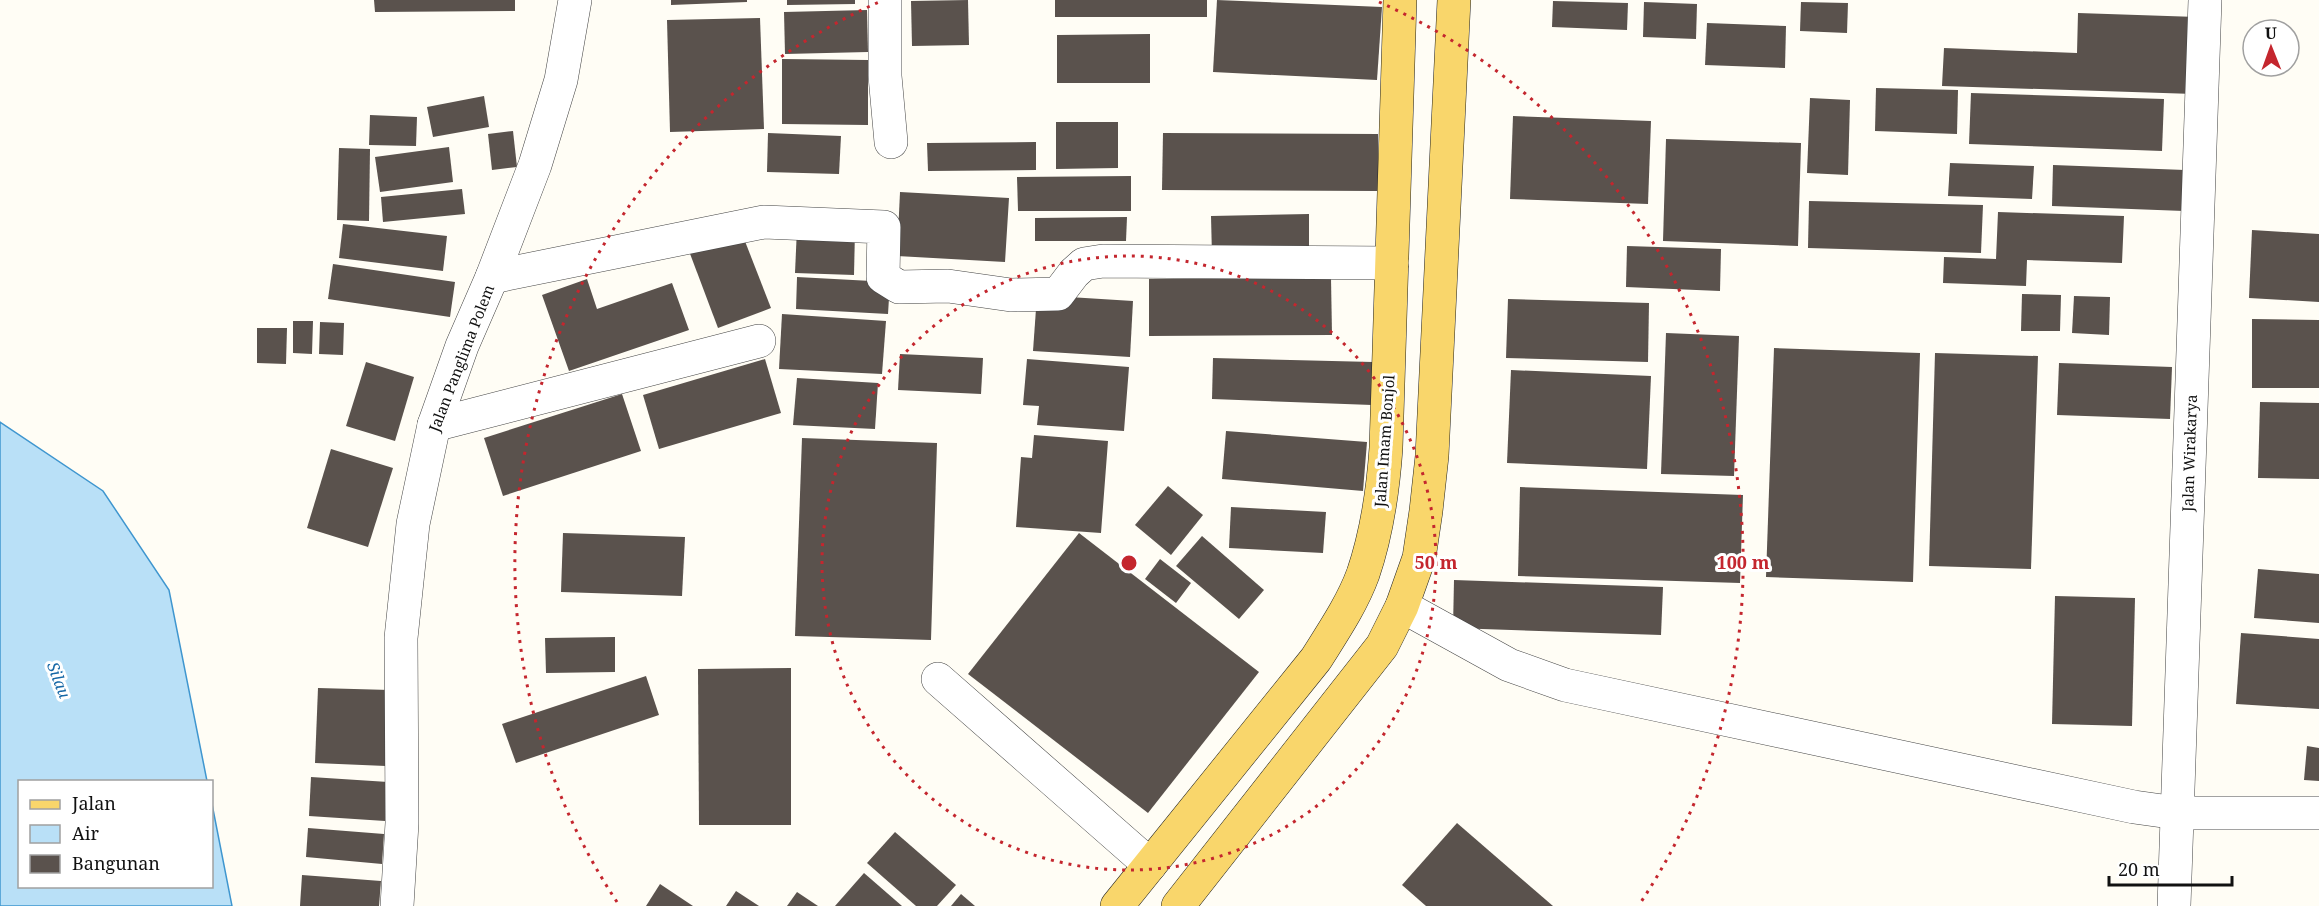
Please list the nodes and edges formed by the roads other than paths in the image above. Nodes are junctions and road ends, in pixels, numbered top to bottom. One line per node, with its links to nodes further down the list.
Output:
1 (575, 0): 8 (street, Jalan Panglima Polem)
2 (885, 0): 6 (street)
3 (1400, 0): 7 (main road, Jalan Imam Bonjol)
4 (1454, 0): 11 (main road)
5 (2205, 0): 13 (street, Jalan Wirakarya)
6 (891, 142)
7 (1392, 263): 8 (street); 15 (main road, Jalan Imam Bonjol)
8 (492, 277): 10 (street, Jalan Panglima Polem)
9 (759, 341): 10 (street)
10 (434, 425): 16 (street, Jalan Panglima Polem)
11 (1402, 606): 13 (street); 18 (main road)
12 (938, 680): 15 (street)
13 (2177, 813): 14 (street); 19 (street, Jalan Wirakarya)
14 (2319, 813)
15 (1150, 865): 17 (main road, Jalan Imam Bonjol)
16 (397, 906)
17 (1117, 906)
18 (1178, 906)
19 (2174, 906)

